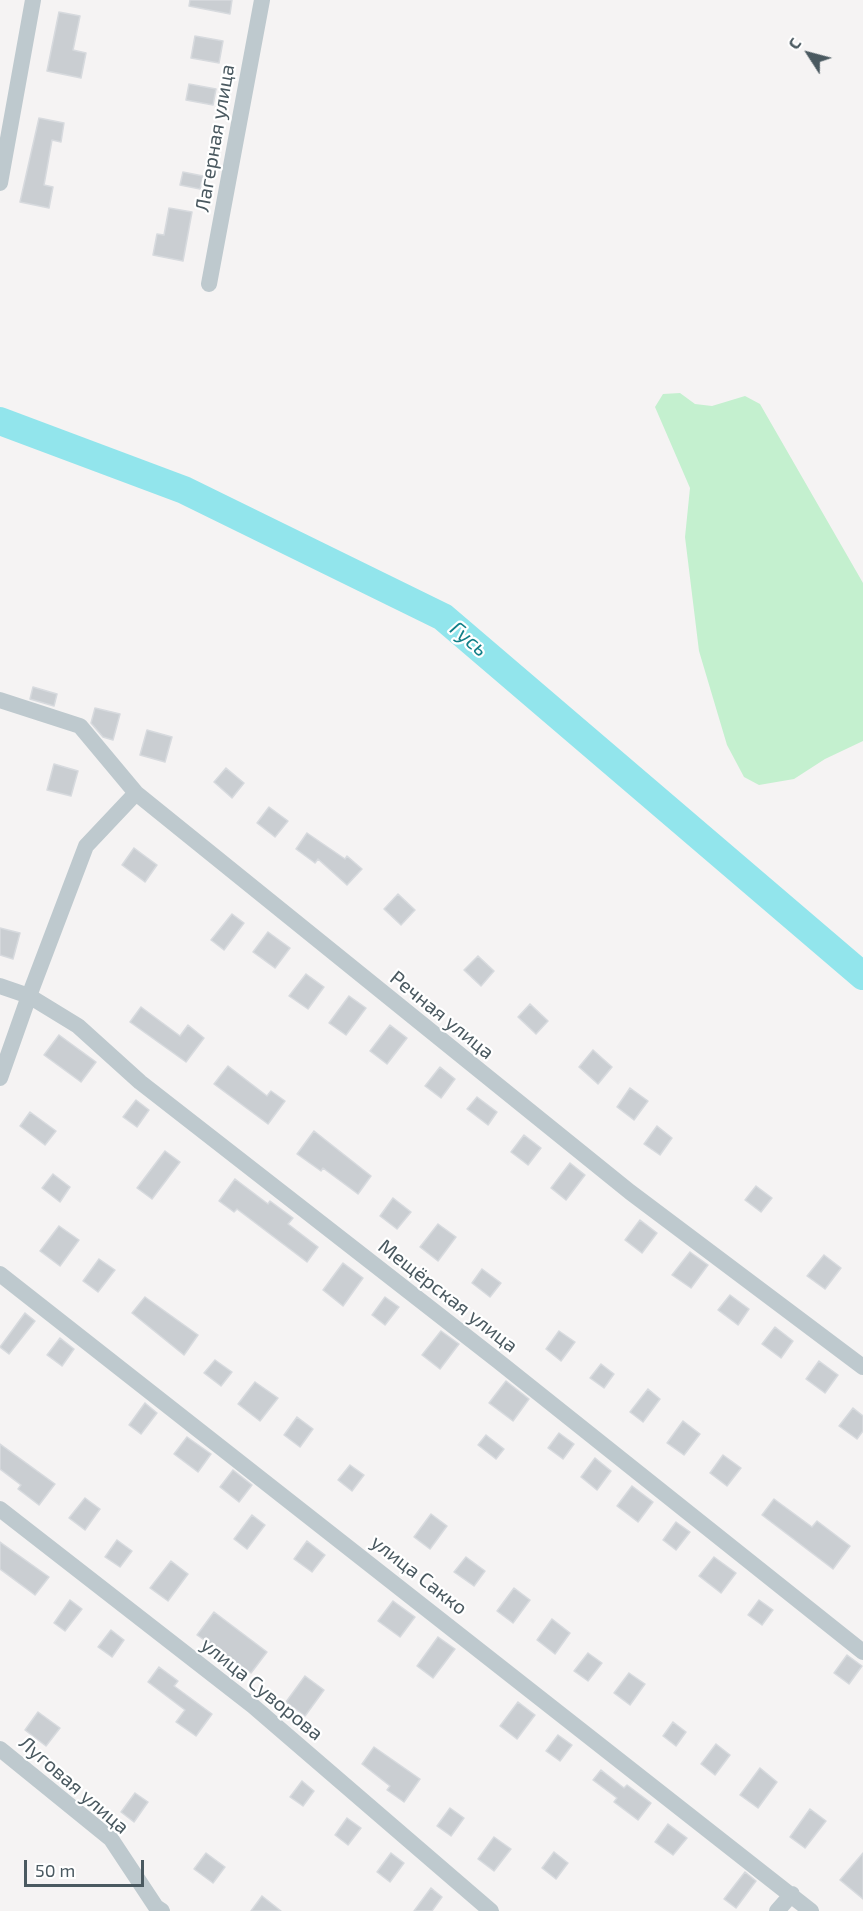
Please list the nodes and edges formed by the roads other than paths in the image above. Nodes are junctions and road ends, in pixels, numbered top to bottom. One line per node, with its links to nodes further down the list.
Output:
1 (33, 0): 3 (street)
2 (262, 0): 4 (street, Лагерная улица)
3 (0, 183)
4 (209, 284)
5 (0, 700): 6 (street, Речная улица)
6 (136, 793): 8 (street); 11 (street, Речная улица)
7 (0, 986): 8 (street, Мещёрская улица)
8 (29, 996): 9 (street); 13 (street, Мещёрская улица)
9 (0, 1078)
10 (0, 1274): 15 (street, улица Сакко)
11 (863, 1368)
12 (0, 1509): 17 (street, улица Суворова)
13 (863, 1652)
14 (0, 1749): 16 (street, Луговая улица)
15 (792, 1894): 18 (street); 19 (street, улица Сакко)
16 (162, 1911)
17 (490, 1911)
18 (777, 1911)
19 (811, 1911)

